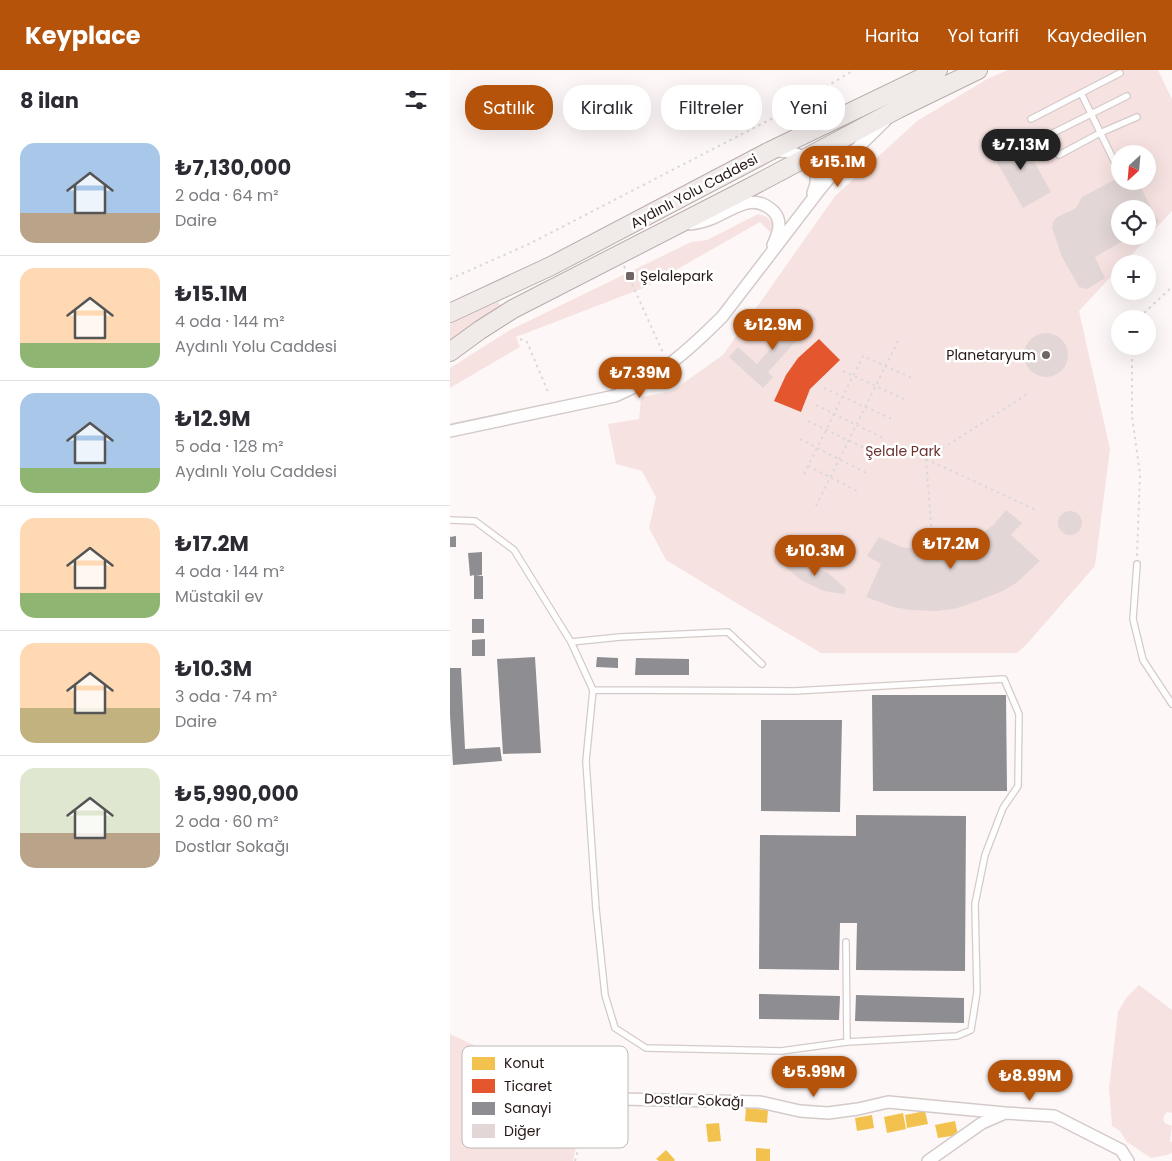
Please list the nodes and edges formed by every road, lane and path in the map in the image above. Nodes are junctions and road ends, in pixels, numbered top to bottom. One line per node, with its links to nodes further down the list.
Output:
1 (854, 70): 21 (path)
2 (938, 70): 13 (main road, Aydınlı Yolu Caddesi)
3 (978, 70): 7 (main road, Aydınlı Yolu Caddesi)
4 (1120, 73): 5 (lane)
5 (1081, 93): 8 (lane); 10 (lane)
6 (1127, 96): 8 (lane)
7 (898, 109): 16 (main road, Aydınlı Yolu Caddesi); 17 (street, Aydınlı Yolu Caddesi)
8 (1090, 114): 11 (lane); 12 (lane)
9 (1137, 117): 11 (lane)
10 (1031, 119)
11 (1100, 133): 14 (lane); 15 (lane)
12 (1049, 135)
13 (770, 151): 16 (street); 24 (main road, Aydınlı Yolu Caddesi)
14 (1059, 155)
15 (1111, 155)
16 (805, 158): 17 (street, Aydınlı Yolu Caddesi); 18 (main road, Aydınlı Yolu Caddesi)
17 (805, 208): 19 (street, Aydınlı Yolu Caddesi)
18 (676, 225): 19 (street, Aydınlı Yolu Caddesi); 27 (main road, Aydınlı Yolu Caddesi)
19 (768, 259): 29 (street, Aydınlı Yolu Caddesi)
20 (628, 273): 29 (path)
21 (450, 279)
22 (1172, 287): 23 (path)
23 (1148, 310)
24 (450, 313)
25 (520, 339): 36 (path)
26 (898, 341): 30 (path)
27 (450, 352)
28 (1132, 355): 63 (path)
29 (669, 365): 47 (street, Aydınlı Yolu Caddesi)
30 (885, 366): 32 (path); 33 (path); 34 (path)
31 (843, 371): 32 (path)
32 (853, 376): 34 (path); 38 (path)
33 (914, 378)
34 (875, 386): 39 (path); 41 (path)
35 (824, 388): 38 (path)
36 (548, 392)
37 (1029, 393): 54 (path)
38 (843, 396): 41 (path); 42 (path)
39 (904, 399)
40 (816, 405): 42 (path)
41 (865, 407): 43 (path); 45 (path)
42 (834, 414): 45 (path); 46 (path)
43 (894, 420)
44 (808, 421): 46 (path)
45 (856, 425): 49 (path); 50 (path)
46 (826, 430): 50 (path); 51 (path)
47 (450, 431)
48 (800, 439): 51 (path)
49 (885, 439)
50 (848, 441): 52 (path); 53 (path)
51 (817, 448): 53 (path); 55 (path)
52 (877, 454)
53 (840, 459): 57 (path); 58 (path)
54 (926, 459): 61 (path); 64 (path)
55 (808, 466): 56 (path); 58 (path)
56 (804, 474)
57 (868, 474)
58 (830, 478): 59 (path); 60 (path)
59 (859, 492)
60 (816, 506)
61 (1036, 510)
62 (450, 520): 65 (lane)
63 (1137, 564): 68 (lane)
64 (935, 576)
65 (571, 642): 66 (lane); 67 (lane)
66 (762, 664)
67 (594, 690): 70 (lane); 70 (lane)
68 (1172, 704)
69 (846, 942): 70 (lane)
70 (847, 1042)
71 (628, 1099): 72 (street, Dostlar Sokağı)
72 (1005, 1113): 75 (street); 76 (street, Dostlar Sokağı)
73 (578, 1148): 74 (path)
74 (575, 1161)
75 (928, 1161)
76 (1128, 1161)

